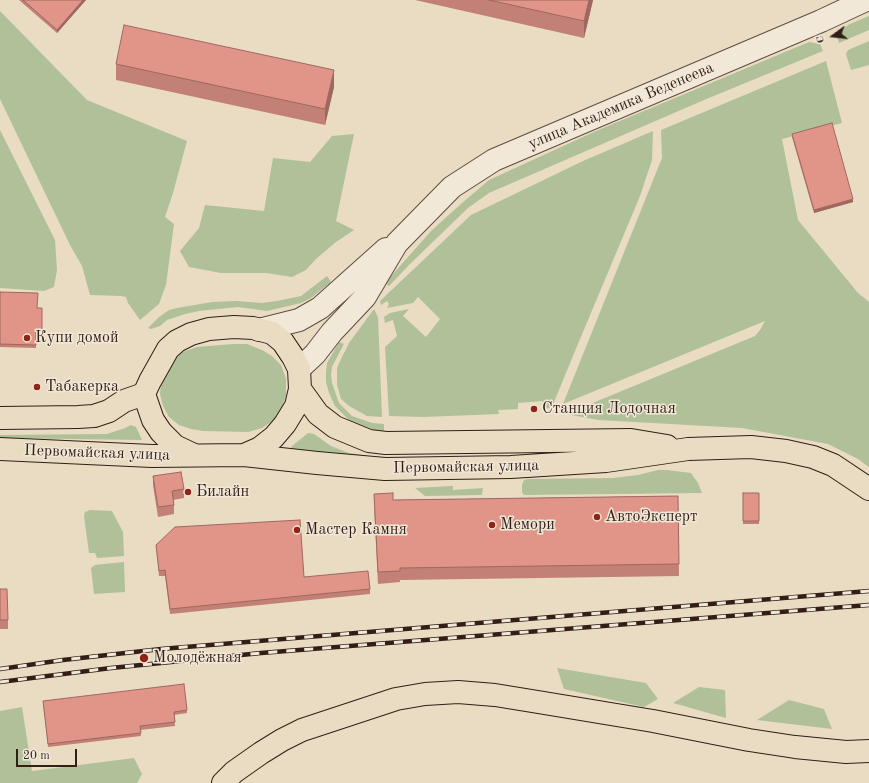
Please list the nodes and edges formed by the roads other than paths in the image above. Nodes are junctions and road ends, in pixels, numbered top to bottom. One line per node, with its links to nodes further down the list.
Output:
1 (866, 0): 2 (street, улица Академика Веденеева)
2 (398, 243): 3 (street); 4 (street)
3 (259, 330): 4 (main road); 5 (main road)
4 (300, 379): 8 (main road, Первомайская улица); 10 (main road)
5 (144, 394): 6 (main road, Первомайская улица); 9 (main road)
6 (0, 418)
7 (0, 449): 9 (main road, Первомайская улица)
8 (688, 449): 10 (main road, Первомайская улица); 11 (main road, Первомайская улица)
9 (194, 455): 10 (main road)
10 (244, 455)
11 (869, 489)
12 (869, 751): 13 (main road)
13 (224, 783)

